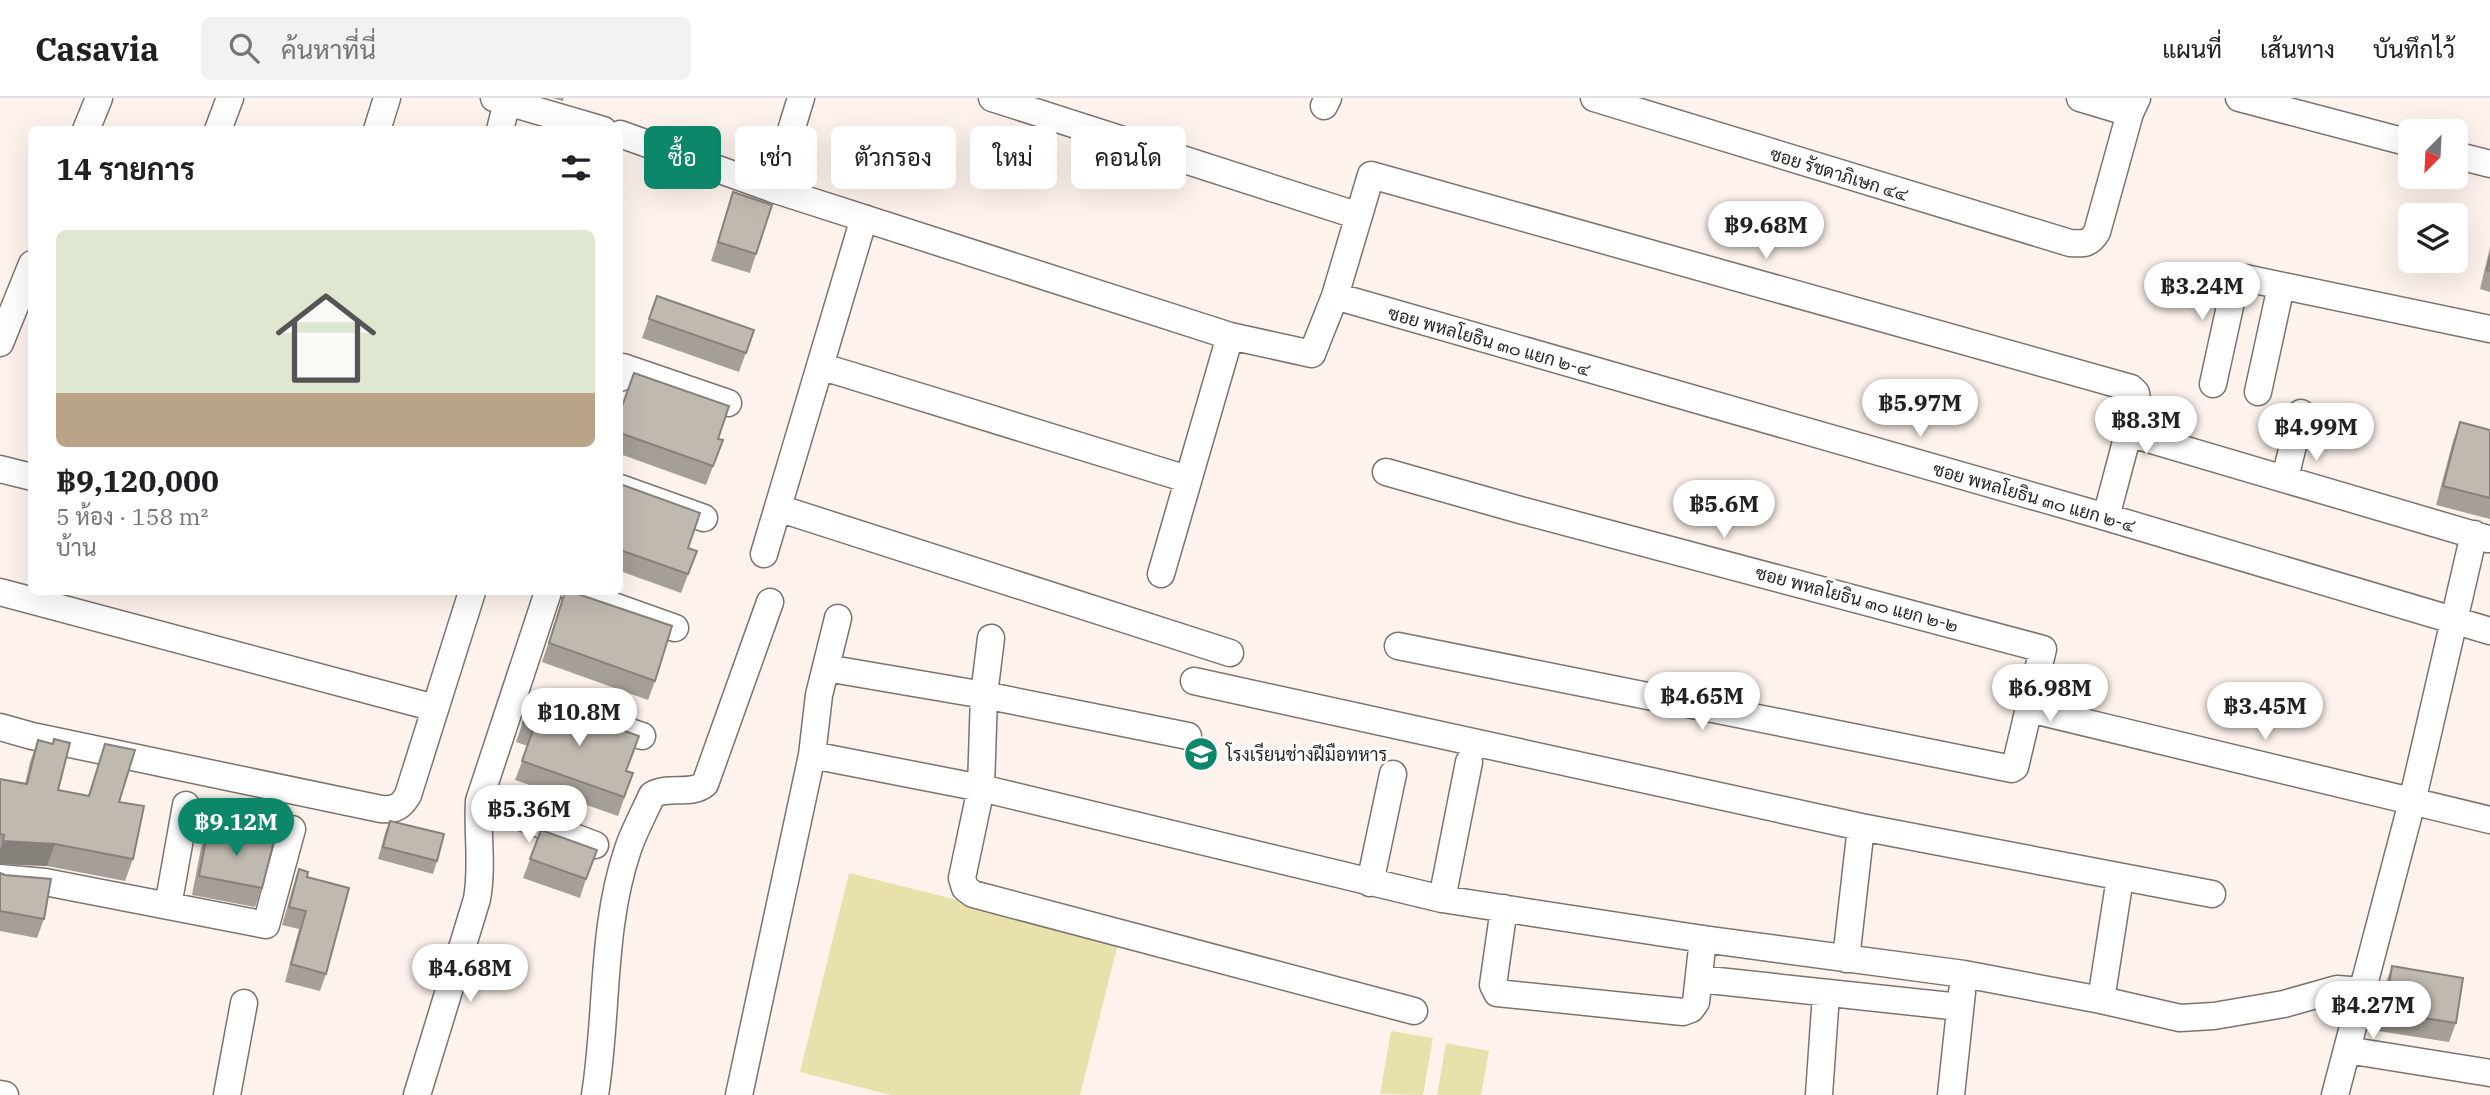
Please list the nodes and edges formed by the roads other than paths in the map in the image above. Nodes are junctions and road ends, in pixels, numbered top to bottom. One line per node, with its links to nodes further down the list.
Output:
1 (99, 98): 11 (street)
2 (230, 98): 12 (street)
3 (387, 98): 13 (street)
4 (802, 98): 16 (street)
5 (992, 98): 23 (street)
6 (1594, 98): 10 (street, ซอย รัชดาภิเษก ๔๔)
7 (2080, 98): 10 (street)
8 (2239, 98): 18 (street)
9 (500, 100): 14 (street); 15 (street)
10 (2133, 106)
11 (88, 126)
12 (220, 126)
13 (378, 126)
14 (500, 126)
15 (589, 126)
16 (793, 126)
17 (623, 135): 21 (street)
18 (2398, 140)
19 (2468, 158): 20 (street)
20 (2490, 164)
21 (735, 175)
22 (773, 189): 24 (street)
23 (1359, 216): 27 (street); 37 (street)
24 (864, 218): 29 (street); 31 (street)
25 (28, 274): 30 (street)
26 (2281, 286): 28 (street); 33 (street); 34 (street)
27 (1335, 296): 29 (street); 45 (street, ซอย พหลโยธิน ๓๐ แยก ๒-๔)
28 (2490, 329)
29 (1230, 336): 42 (street)
30 (0, 343)
31 (820, 366): 42 (street); 44 (street)
32 (623, 367): 35 (street)
33 (2213, 384)
34 (2258, 392)
35 (728, 403)
36 (2301, 413): 41 (street)
37 (2128, 433): 41 (street); 45 (street)
38 (0, 469): 40 (street)
39 (1386, 472): 67 (street, ซอย พหลโยธิน ๓๐ แยก ๒-๒)
40 (28, 476)
41 (2285, 478): 47 (street)
42 (1188, 479): 49 (street)
43 (623, 489): 46 (street)
44 (778, 508): 48 (street); 61 (street)
45 (2106, 517): 56 (street, ซอย พหลโยธิน ๓๐ แยก ๒-๔)
46 (704, 518)
47 (2482, 537): 56 (street)
48 (764, 554)
49 (1161, 574)
50 (0, 592): 66 (street)
51 (471, 595): 66 (street)
52 (547, 595): 64 (street)
53 (582, 595): 57 (street)
54 (770, 602): 104 (street)
55 (838, 618): 62 (street)
56 (2454, 620): 58 (street, ซอย พหลโยธิน ๓๐ แยก ๒-๔); 76 (street)
57 (675, 628)
58 (2490, 631)
59 (990, 638): 65 (street)
60 (1398, 646): 67 (street)
61 (1230, 653)
62 (826, 668): 65 (street); 71 (street)
63 (1194, 681): 79 (street)
64 (516, 694): 69 (street); 75 (street)
65 (984, 695): 70 (street); 74 (street)
66 (435, 708): 68 (street)
67 (2029, 709): 76 (street)
68 (0, 727)
69 (642, 736)
70 (1188, 736)
71 (812, 755): 74 (street); 105 (street)
72 (1469, 762): 86 (street)
73 (1393, 774): 84 (street)
74 (981, 788): 84 (street); 98 (street)
75 (479, 801): 81 (street); 103 (street)
76 (2412, 802): 78 (street); 93 (street)
77 (186, 806): 87 (street)
78 (2490, 820)
79 (1861, 827): 83 (street); 90 (street)
80 (292, 829): 87 (street)
81 (595, 845)
82 (0, 878): 87 (street)
83 (2120, 878): 85 (street); 95 (street)
84 (1370, 883): 86 (street)
85 (2212, 894)
86 (1442, 899): 88 (street)
87 (168, 906)
88 (1504, 908): 89 (street); 92 (street)
89 (1703, 939): 90 (street); 92 (street)
90 (1846, 959): 91 (street)
91 (1964, 974): 95 (street); 97 (street)
92 (1699, 979): 94 (street)
93 (2362, 990): 95 (street); 99 (street)
94 (1826, 994): 97 (street); 106 (street)
95 (2101, 1000)
96 (244, 1003): 102 (street)
97 (1960, 1007): 101 (street)
98 (1414, 1011)
99 (2347, 1050): 100 (street); 107 (street)
100 (2490, 1073)
101 (1959, 1094)
102 (227, 1095)
103 (417, 1095)
104 (595, 1095)
105 (739, 1095)
106 (1819, 1095)
107 (2335, 1095)

